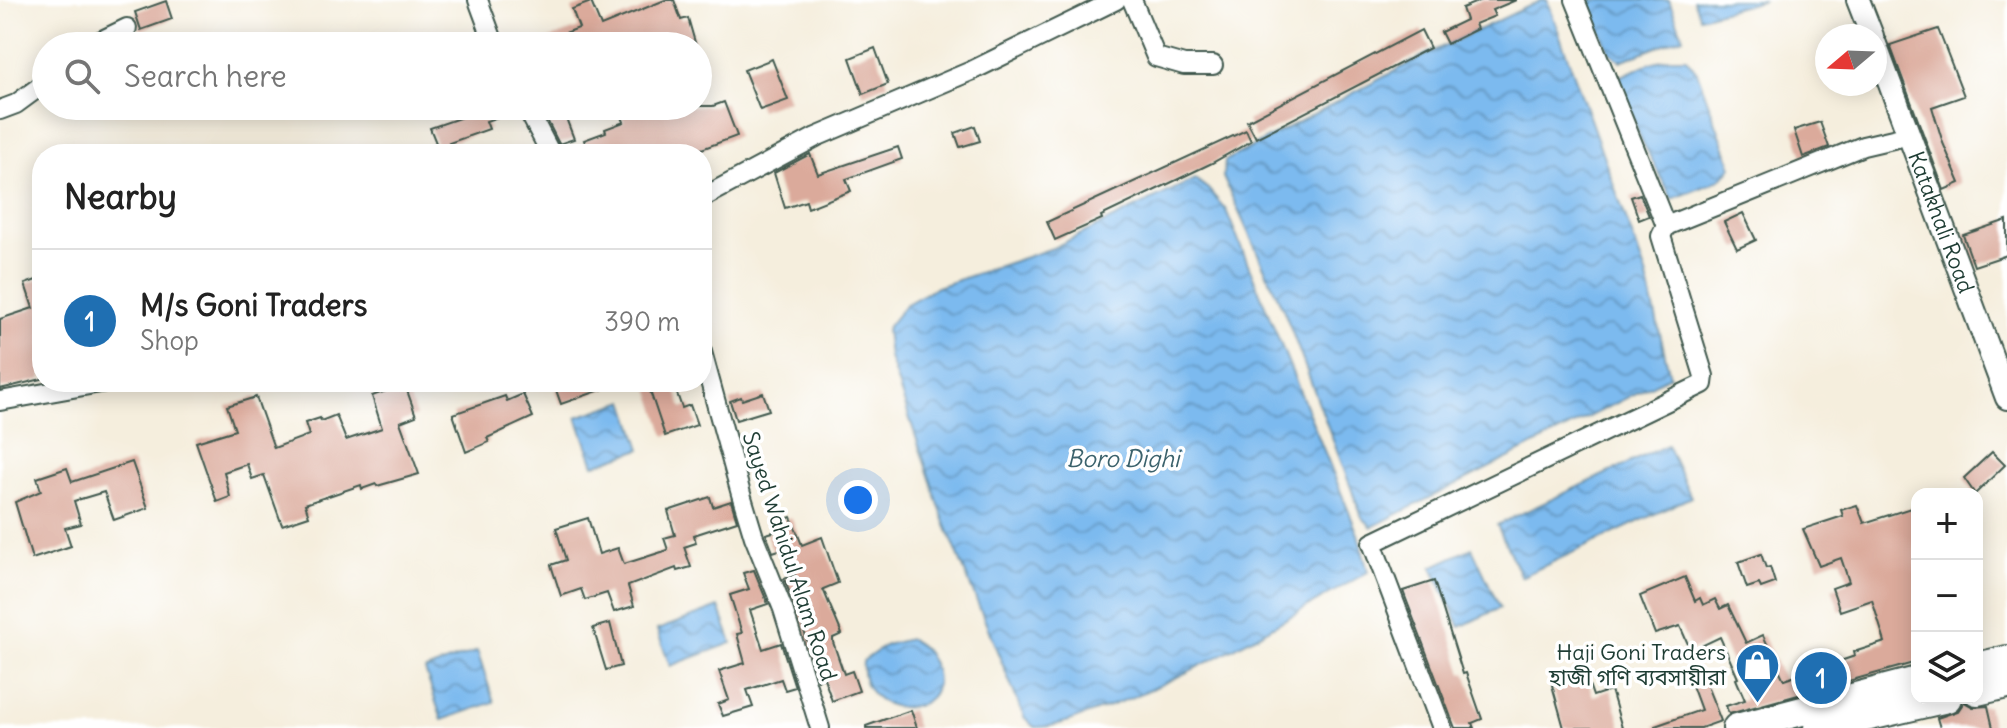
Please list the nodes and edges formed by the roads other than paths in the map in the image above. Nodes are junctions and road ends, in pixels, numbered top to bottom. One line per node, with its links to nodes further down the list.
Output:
1 (478, 0): 9 (street)
2 (1116, 0): 17 (street)
3 (1132, 0): 10 (street)
4 (1575, 0): 18 (street)
5 (1858, 0): 6 (street)
6 (1867, 24)
7 (127, 28): 8 (street)
8 (119, 32)
9 (490, 32)
10 (1213, 65)
11 (1887, 75): 15 (street, Katakhali Road)
12 (32, 92): 13 (street)
13 (0, 110)
14 (533, 120): 16 (street)
15 (1910, 135): 18 (street); 21 (street, Katakhali Road)
16 (546, 144)
17 (712, 193)
18 (1666, 226): 31 (street)
19 (712, 388): 30 (street, Sayed Wahidul Alam Road)
20 (50, 392): 22 (street)
21 (2007, 398)
22 (0, 401)
23 (2007, 660): 24 (highway)
24 (1983, 666)
25 (1911, 683): 32 (highway)
26 (2007, 684): 27 (highway)
27 (1983, 690)
28 (1922, 704): 29 (highway)
29 (1828, 727)
30 (820, 728)
31 (1442, 728)
32 (1737, 728)

